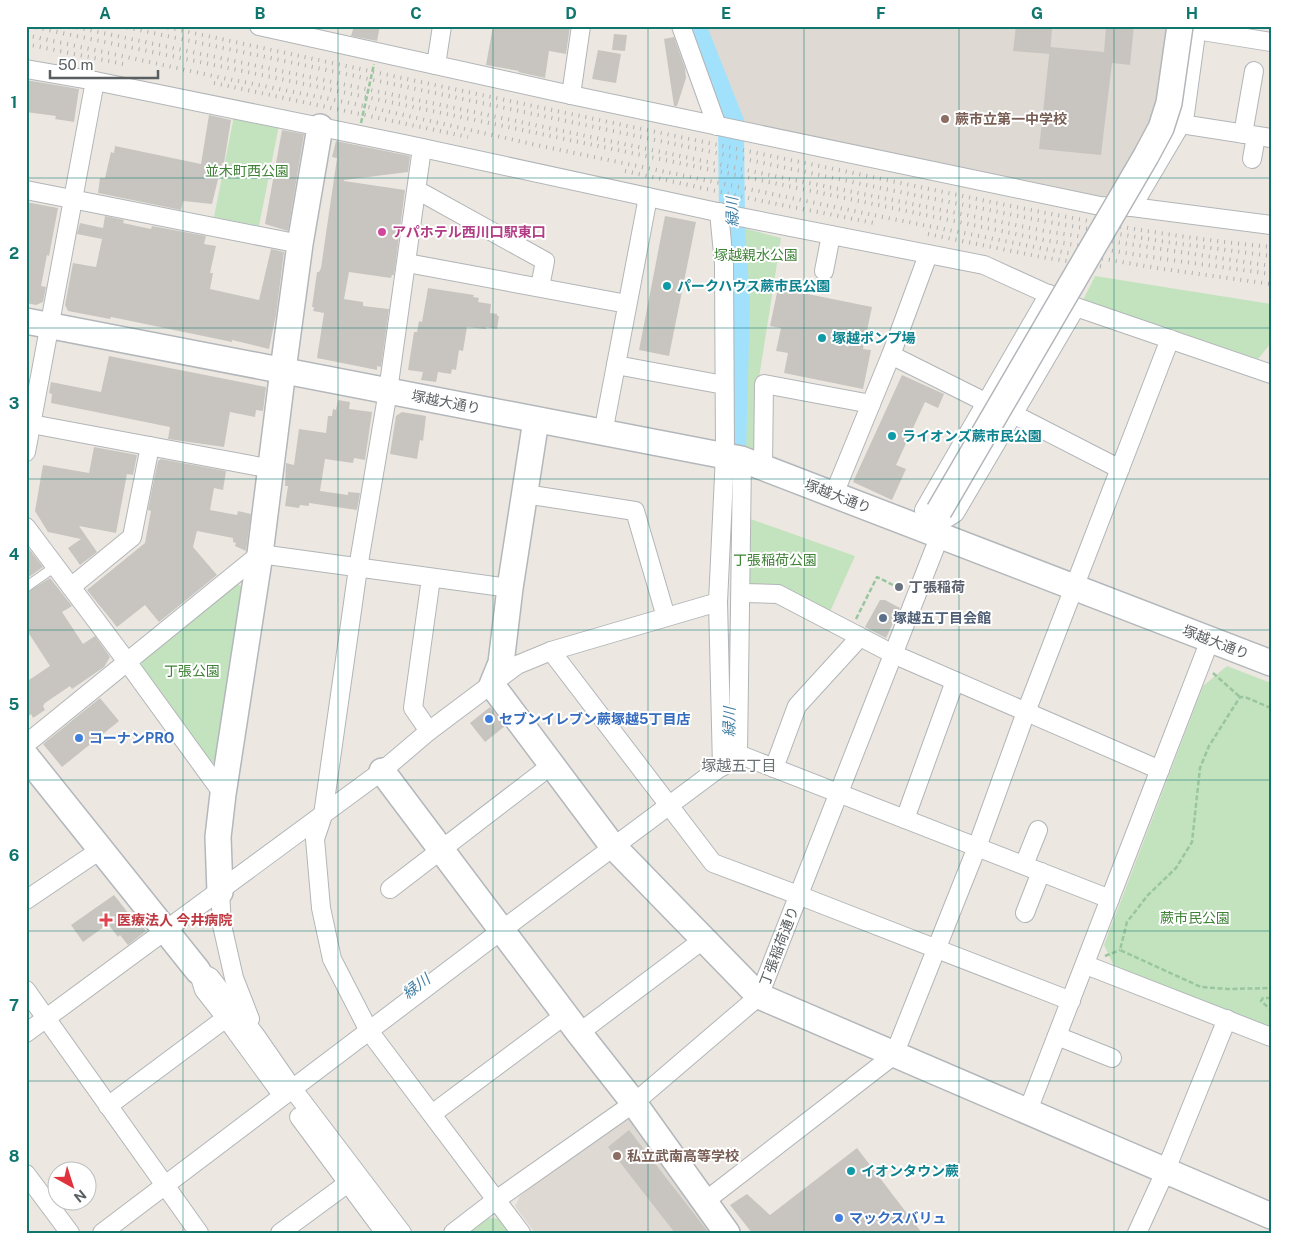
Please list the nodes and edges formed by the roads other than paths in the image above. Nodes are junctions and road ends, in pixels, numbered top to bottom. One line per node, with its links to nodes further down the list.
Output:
1 (259, 26): 6 (street)
2 (442, 26): 8 (street)
3 (581, 26): 12 (street)
4 (681, 26): 14 (street)
5 (1191, 27): 7 (street); 13 (street); 56 (street, bridge)
6 (334, 34): 8 (street)
7 (1271, 42)
8 (436, 65): 12 (street)
9 (26, 69): 11 (street)
10 (1254, 71): 16 (street)
11 (95, 81): 15 (street); 22 (street)
12 (572, 95): 14 (street)
13 (1182, 124): 16 (street); 23 (street)
14 (718, 126): 23 (street)
15 (320, 127): 17 (street); 27 (street)
16 (1256, 136): 18 (street)
17 (422, 148): 20 (street); 21 (street)
18 (1252, 159)
19 (26, 190): 22 (street)
20 (417, 190): 29 (street); 31 (street)
21 (648, 197): 24 (street); 33 (street)
22 (73, 199): 27 (street); 35 (street)
23 (1132, 208): 25 (street)
24 (719, 212): 26 (street); 41 (street)
25 (1271, 225)
26 (831, 235): 28 (street); 30 (street)
27 (300, 244): 40 (street)
28 (928, 255): 32 (street); 37 (street)
29 (407, 262): 31 (street); 42 (street)
30 (824, 271)
31 (540, 287): 33 (street)
32 (1049, 294): 34 (street); 43 (street)
33 (627, 304): 38 (street)
34 (1076, 307): 36 (street); 45 (street)
35 (38, 324): 40 (street, 塚越大通り); 47 (street)
36 (1170, 340): 39 (street); 52 (street)
37 (891, 356): 43 (street); 44 (street)
38 (616, 365): 41 (street); 48 (street)
39 (1268, 369)
40 (283, 370): 42 (street, 塚越大通り); 53 (street)
41 (724, 385): 51 (street)
42 (388, 392): 46 (street, 塚越大通り); 60 (street)
43 (986, 402): 56 (street)
44 (871, 404): 51 (street); 55 (street)
45 (1013, 414): 52 (street); 56 (street)
46 (536, 420): 48 (street, 塚越大通り); 54 (street)
47 (29, 424): 49 (street); 50 (street)
48 (603, 432): 51 (street, 塚越大通り)
49 (150, 446): 53 (street); 63 (street)
50 (26, 452)
51 (739, 459): 55 (street, 塚越大通り); 66 (street); 67 (street)
52 (1120, 469): 64 (street)
53 (272, 470): 58 (street)
54 (525, 494): 65 (street); 68 (street)
55 (834, 494): 56 (street, 塚越大通り)
56 (935, 525): 64 (street, 塚越大通り); 72 (street, 丁張稲荷通り)
57 (26, 527): 59 (street)
58 (260, 554): 60 (street); 73 (street); 88 (street)
59 (56, 566): 62 (lane); 63 (street)
60 (358, 568): 61 (street); 90 (street)
61 (431, 578): 65 (street); 78 (street)
62 (26, 586)
63 (72, 587): 73 (street)
64 (1075, 587): 70 (street, 塚越大通り); 77 (street)
65 (510, 588): 76 (street)
66 (742, 593): 69 (street); 80 (street)
67 (718, 602): 68 (street); 83 (street)
68 (666, 617): 71 (street)
69 (855, 634): 72 (street); 84 (street)
70 (1210, 640): 74 (street, 塚越大通り); 85 (street)
71 (552, 651): 76 (street); 89 (street)
72 (893, 654): 75 (street); 87 (street, 丁張稲荷通り)
73 (128, 663): 79 (street); 88 (street)
74 (1271, 664)
75 (955, 681): 77 (street); 91 (street)
76 (492, 685): 78 (street); 82 (street)
77 (1026, 712): 85 (street); 94 (street)
78 (428, 731): 86 (street)
79 (26, 744)
80 (738, 754): 83 (street); 84 (street)
81 (26, 756): 95 (street)
82 (553, 764): 93 (street); 96 (street)
83 (722, 766): 89 (street)
84 (774, 768): 87 (street)
85 (1160, 770): 101 (street)
86 (382, 771): 90 (street); 96 (street)
87 (839, 793): 91 (street); 100 (street, 丁張稲荷通り)
88 (223, 794): 99 (street)
89 (667, 802): 93 (street); 100 (street)
90 (323, 815): 99 (street); 117 (street)
91 (906, 819): 94 (street)
92 (1038, 830): 97 (street)
93 (610, 841): 104 (street); 106 (street)
94 (977, 847): 97 (street); 107 (street)
95 (100, 850): 102 (street); 105 (street)
96 (442, 850): 98 (street); 104 (street)
97 (1032, 869): 101 (street); 103 (street)
98 (390, 889)
99 (220, 892): 105 (street); 119 (street)
100 (798, 895): 107 (street); 111 (street, 丁張稲荷通り)
101 (1110, 899): 108 (street)
102 (26, 900)
103 (1025, 913)
104 (498, 926): 116 (street); 117 (street)
105 (166, 931): 109 (street); 114 (street)
106 (704, 940): 111 (street); 116 (street)
107 (936, 949): 112 (street); 122 (street)
108 (1086, 965): 112 (street); 115 (street)
109 (198, 971): 113 (street); 119 (street)
110 (26, 990): 114 (street)
111 (759, 996): 122 (street); 125 (street, 丁張稲荷通り)
112 (1071, 1001): 120 (street)
113 (226, 1018): 124 (street); 126 (street)
114 (46, 1019): 118 (street); 126 (street)
115 (1227, 1020): 121 (street); 129 (street)
116 (572, 1024): 125 (street); 128 (street)
117 (366, 1027): 124 (street); 128 (street)
118 (26, 1033)
119 (256, 1036): 124 (street)
120 (1057, 1036): 123 (street); 127 (street)
121 (1271, 1037)
122 (894, 1054): 127 (street); 134 (street)
123 (1112, 1058)
124 (288, 1089): 131 (street); 132 (street); 141 (street)
125 (634, 1102): 133 (street, 丁張稲荷通り); 134 (street)
126 (108, 1106): 132 (street)
127 (1028, 1113): 129 (street)
128 (432, 1114): 133 (street)
129 (1165, 1172): 135 (street); 145 (street)
130 (26, 1174): 136 (street)
131 (348, 1183): 139 (street); 140 (street)
132 (165, 1186): 137 (street); 138 (street)
133 (496, 1200): 142 (street, 丁張稲荷通り); 143 (street)
134 (704, 1202): 144 (street)
135 (1271, 1216)
136 (70, 1233)
137 (102, 1233)
138 (199, 1233)
139 (280, 1233)
140 (385, 1233)
141 (402, 1233)
142 (453, 1233)
143 (521, 1233)
144 (727, 1233)
145 (1137, 1233)

